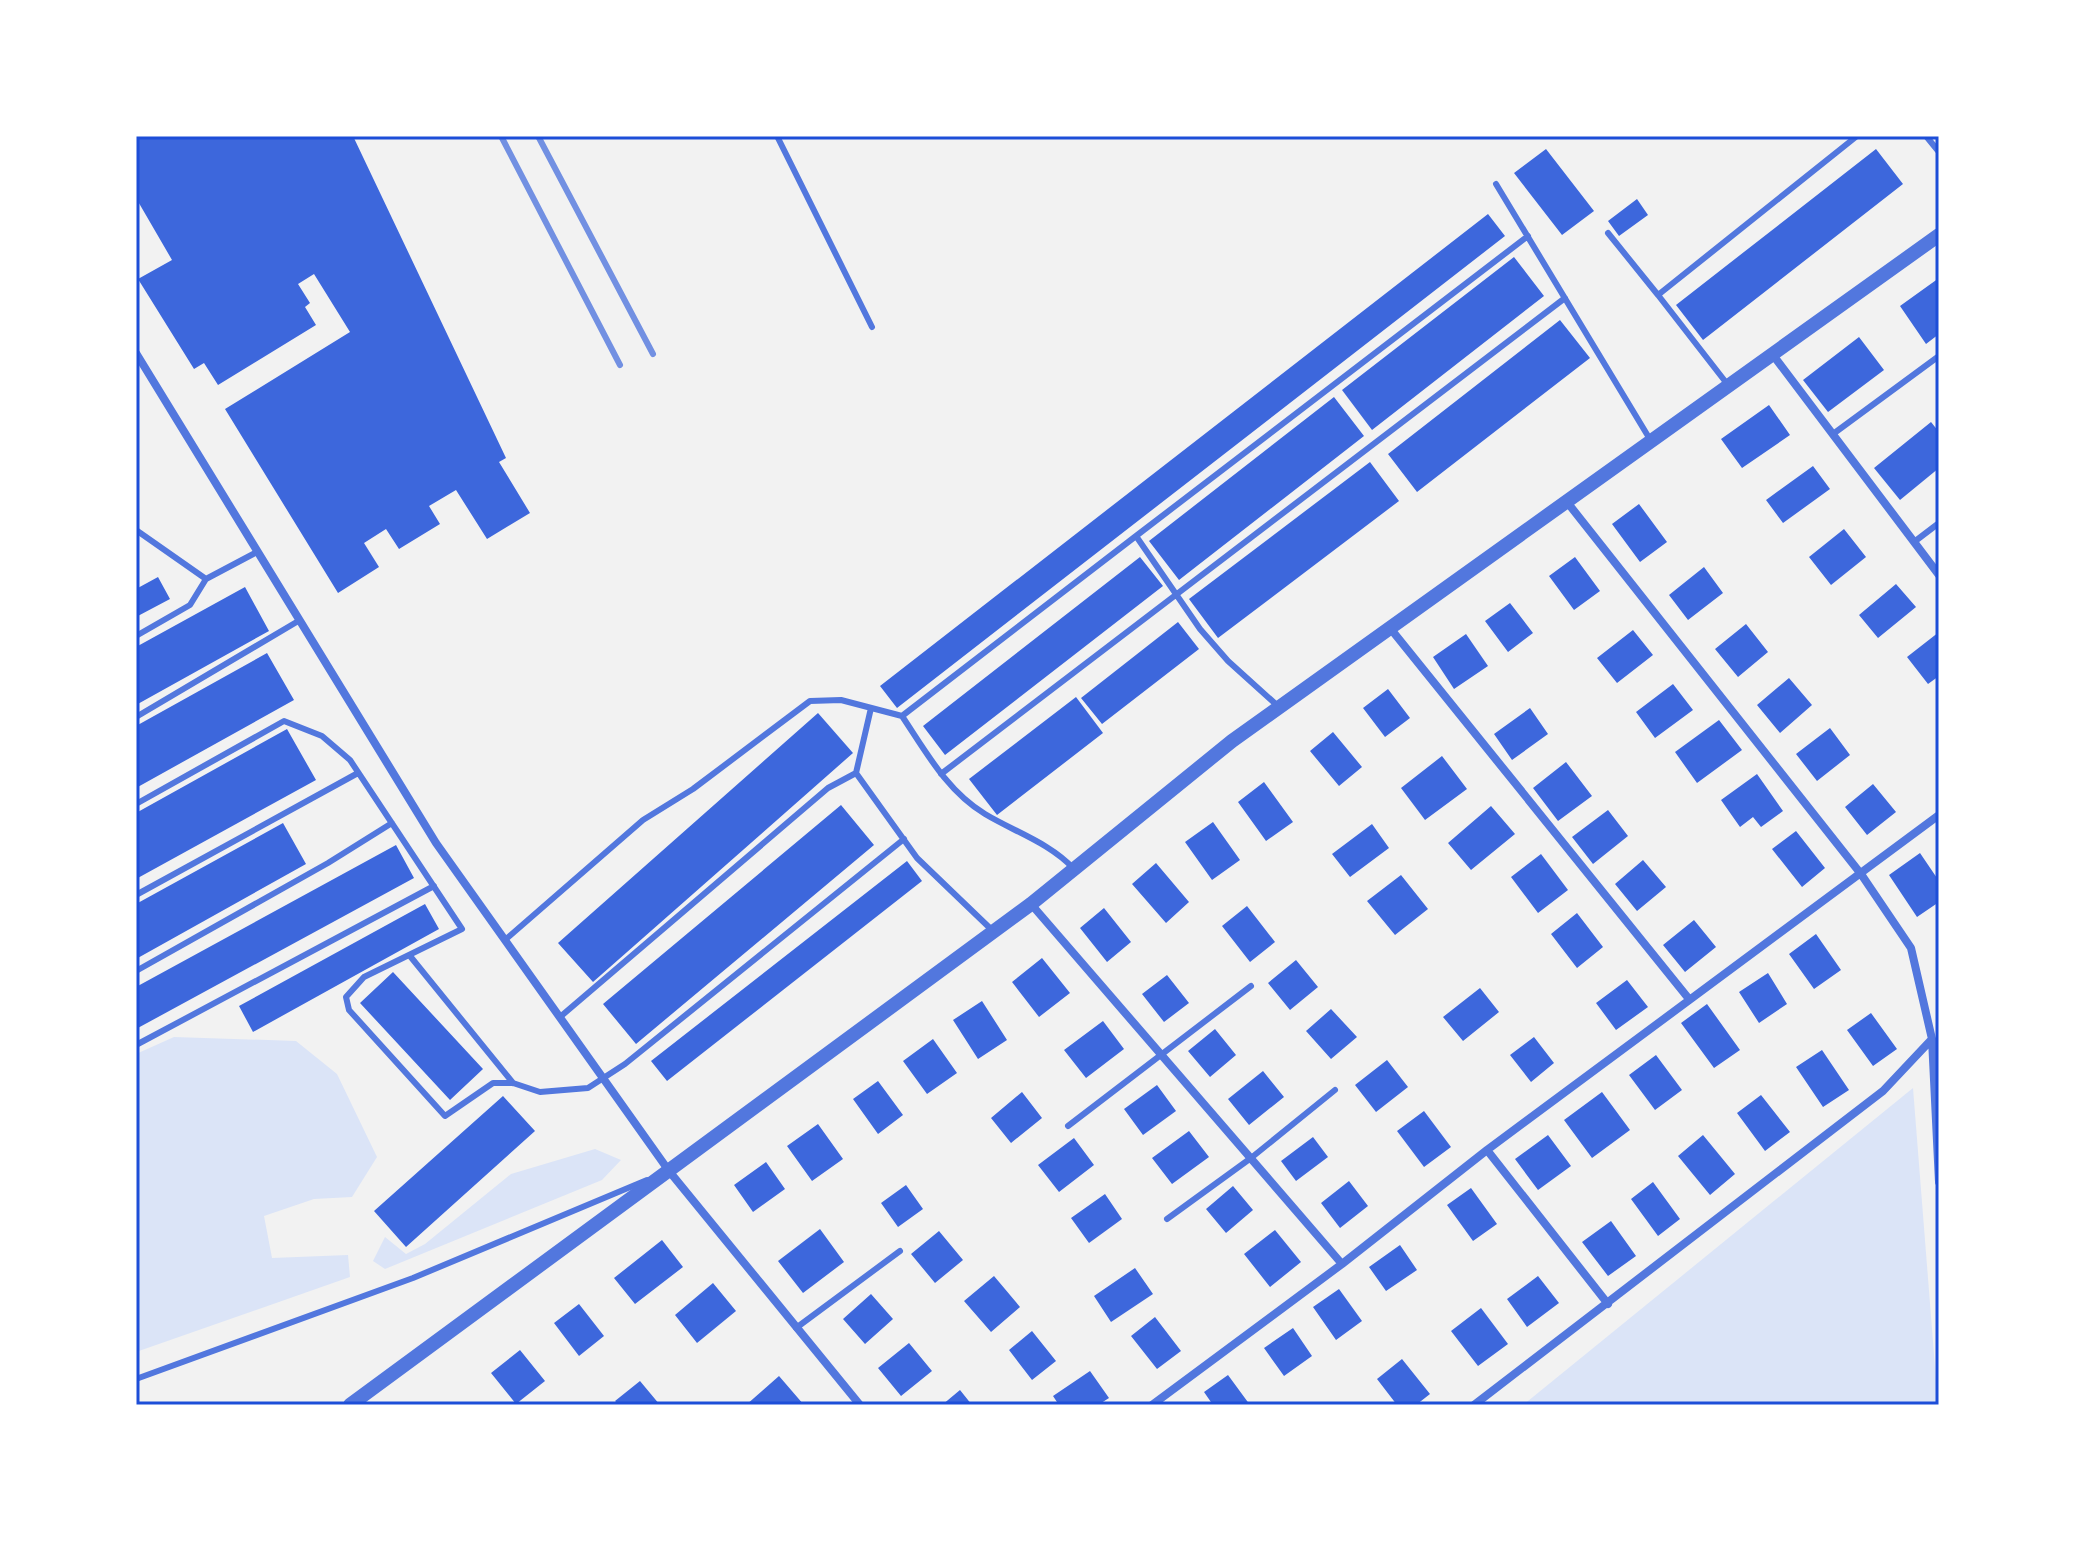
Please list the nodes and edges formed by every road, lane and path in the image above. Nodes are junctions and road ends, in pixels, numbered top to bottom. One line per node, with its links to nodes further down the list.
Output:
1 (777, 136): 11 (lane)
2 (1857, 136): 9 (lane)
3 (1926, 136): 4 (lane)
4 (1939, 152)
5 (1496, 184): 8 (lane)
6 (1608, 233): 9 (lane)
7 (1939, 235): 13 (street)
8 (1528, 236): 10 (lane); 21 (lane)
9 (1658, 295): 15 (lane)
10 (1565, 298): 17 (lane); 26 (lane)
11 (872, 327)
12 (136, 353): 23 (street)
13 (1773, 355): 15 (street); 16 (street)
14 (1939, 356): 16 (lane)
15 (1729, 386): 17 (street)
16 (1833, 434): 22 (street)
17 (1651, 441): 18 (street)
18 (1567, 502): 28 (street); 42 (street)
19 (1939, 523): 22 (lane)
20 (136, 530): 25 (lane)
21 (1136, 536): 26 (lane); 32 (lane)
22 (1914, 542): 24 (street)
23 (257, 552): 25 (lane); 27 (street)
24 (1939, 575)
25 (206, 579): 29 (lane)
26 (1176, 594): 30 (lane); 36 (lane)
27 (300, 620): 33 (lane); 47 (street)
28 (1390, 628): 30 (street); 51 (street)
29 (136, 636)
30 (1279, 707): 41 (street)
31 (871, 708): 32 (lane); 35 (lane); 47 (lane)
32 (902, 716): 36 (lane)
33 (136, 717)
34 (358, 773): 37 (lane); 39 (lane); 44 (lane)
35 (856, 773): 40 (lane); 52 (lane)
36 (941, 774): 41 (lane)
37 (136, 804)
38 (1939, 815): 42 (street)
39 (392, 823): 43 (lane); 49 (lane)
40 (904, 839): 46 (lane); 56 (lane)
41 (1074, 869): 45 (street)
42 (1861, 874): 51 (street); 53 (street)
43 (434, 886): 48 (lane); 54 (lane)
44 (136, 895)
45 (1031, 904): 46 (street); 55 (street)
46 (994, 932): 62 (street)
47 (505, 940): 52 (street)
48 (410, 956): 57 (lane); 57 (lane)
49 (136, 971)
50 (1251, 986): 55 (lane)
51 (1689, 999): 60 (street)
52 (560, 1017): 56 (street)
53 (1935, 1039): 63 (street); 67 (street)
54 (136, 1045)
55 (1162, 1055): 59 (lane); 61 (street)
56 (603, 1078): 57 (lane); 62 (street)
57 (513, 1083)
58 (1335, 1090): 61 (lane)
59 (1068, 1126)
60 (1487, 1150): 66 (street); 67 (street)
61 (1251, 1158): 64 (lane); 66 (street)
62 (669, 1171): 68 (street); 69 (lane); 70 (street)
63 (1939, 1182)
64 (1167, 1219)
65 (900, 1251): 68 (lane)
66 (1342, 1264): 72 (street)
67 (1608, 1304): 73 (street)
68 (796, 1328): 71 (street)
69 (136, 1379)
70 (352, 1404)
71 (860, 1405)
72 (1152, 1405)
73 (1474, 1405)

